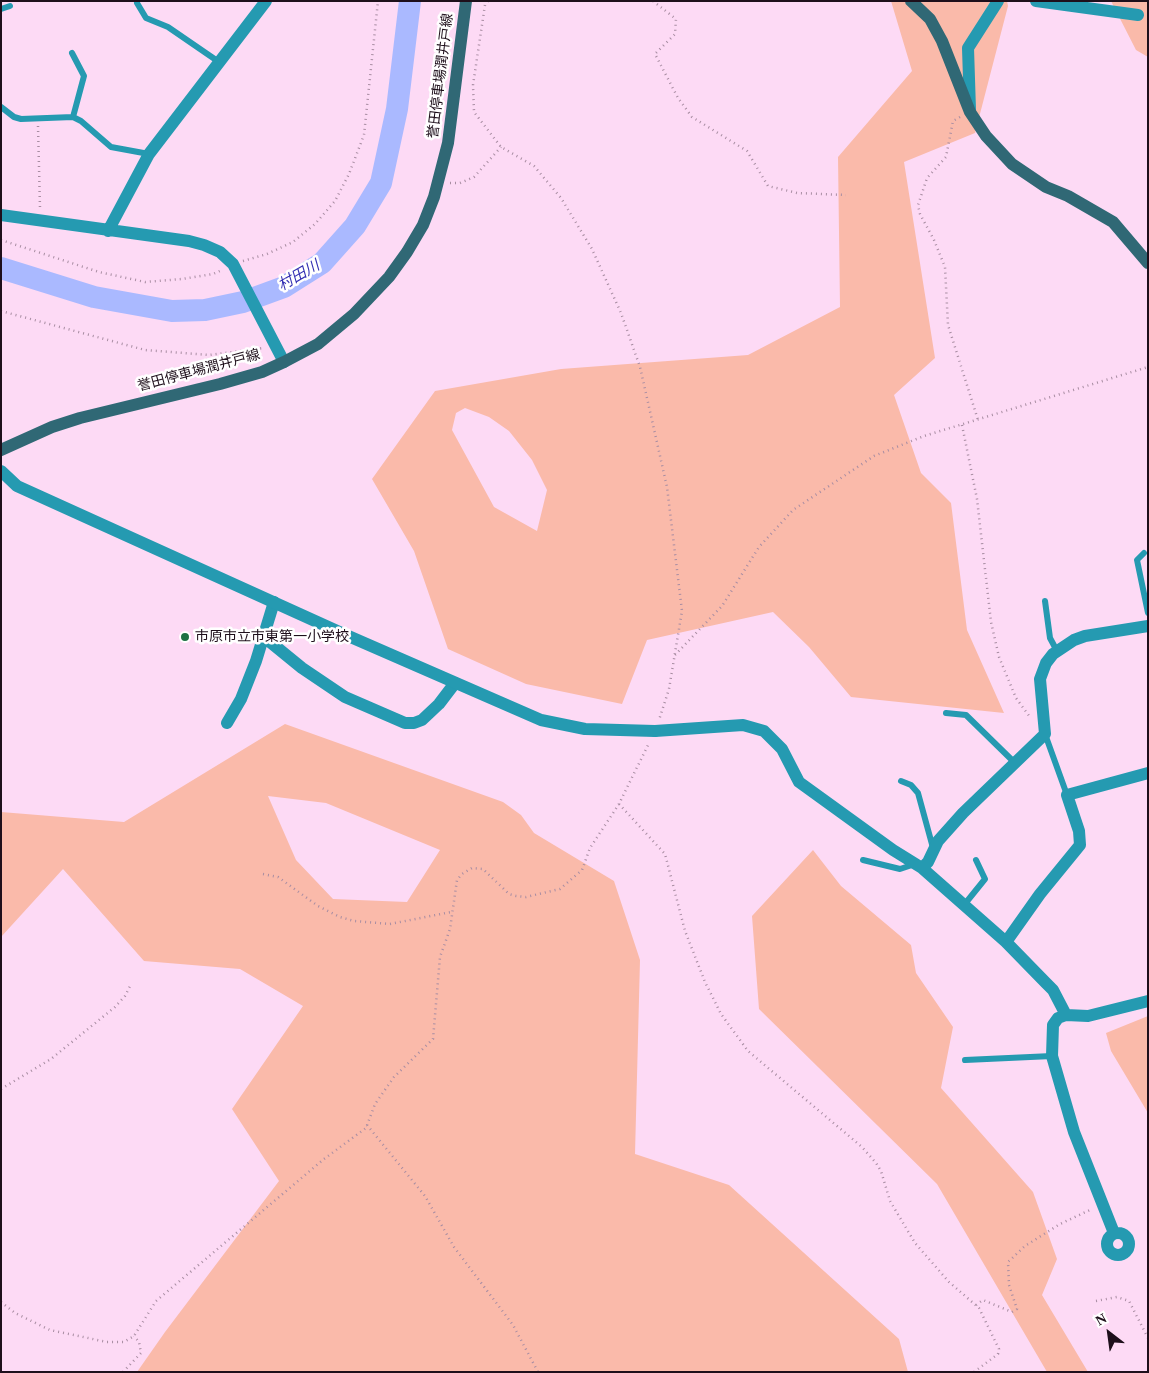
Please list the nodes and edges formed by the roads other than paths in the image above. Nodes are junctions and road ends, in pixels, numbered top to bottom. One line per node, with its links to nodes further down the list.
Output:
1 (266, 1): 11 (street)
2 (466, 1): 19 (main road, 誉田停車場潤井戸線)
3 (911, 1): 13 (main road)
4 (998, 1): 13 (street)
5 (1036, 1): 9 (street)
6 (137, 3): 11 (lane)
7 (10, 6): 8 (lane)
8 (1, 10)
9 (1138, 15)
10 (72, 54): 14 (lane)
11 (219, 62): 15 (street)
12 (1, 107): 14 (lane)
13 (970, 112): 18 (main road)
14 (73, 117): 15 (lane)
15 (149, 154): 17 (street)
16 (1, 215): 17 (street)
17 (108, 231): 19 (street)
18 (1148, 262)
19 (284, 362): 20 (main road, 誉田停車場潤井戸線)
20 (1, 450)
21 (1, 471): 24 (street)
22 (1144, 553): 25 (lane)
23 (1045, 601): 28 (lane)
24 (274, 602): 27 (street); 29 (street)
25 (1148, 613)
26 (1148, 626): 28 (street)
27 (264, 637): 29 (street); 31 (street)
28 (1057, 651): 32 (street)
29 (455, 683): 40 (street)
30 (946, 713): 33 (lane)
31 (227, 723)
32 (1045, 734): 33 (street); 36 (lane)
33 (1014, 762): 37 (street)
34 (1148, 773): 36 (street)
35 (901, 781): 37 (lane)
36 (1067, 795): 42 (street)
37 (933, 848): 40 (street)
38 (863, 860): 40 (lane)
39 (976, 860): 41 (lane)
40 (919, 866): 41 (street)
41 (964, 905): 42 (street)
42 (1006, 942): 44 (street)
43 (1148, 1000): 44 (street)
44 (1066, 1015): 45 (street)
45 (1052, 1056): 46 (lane); 47 (street)
46 (965, 1060)
47 (1114, 1233)

